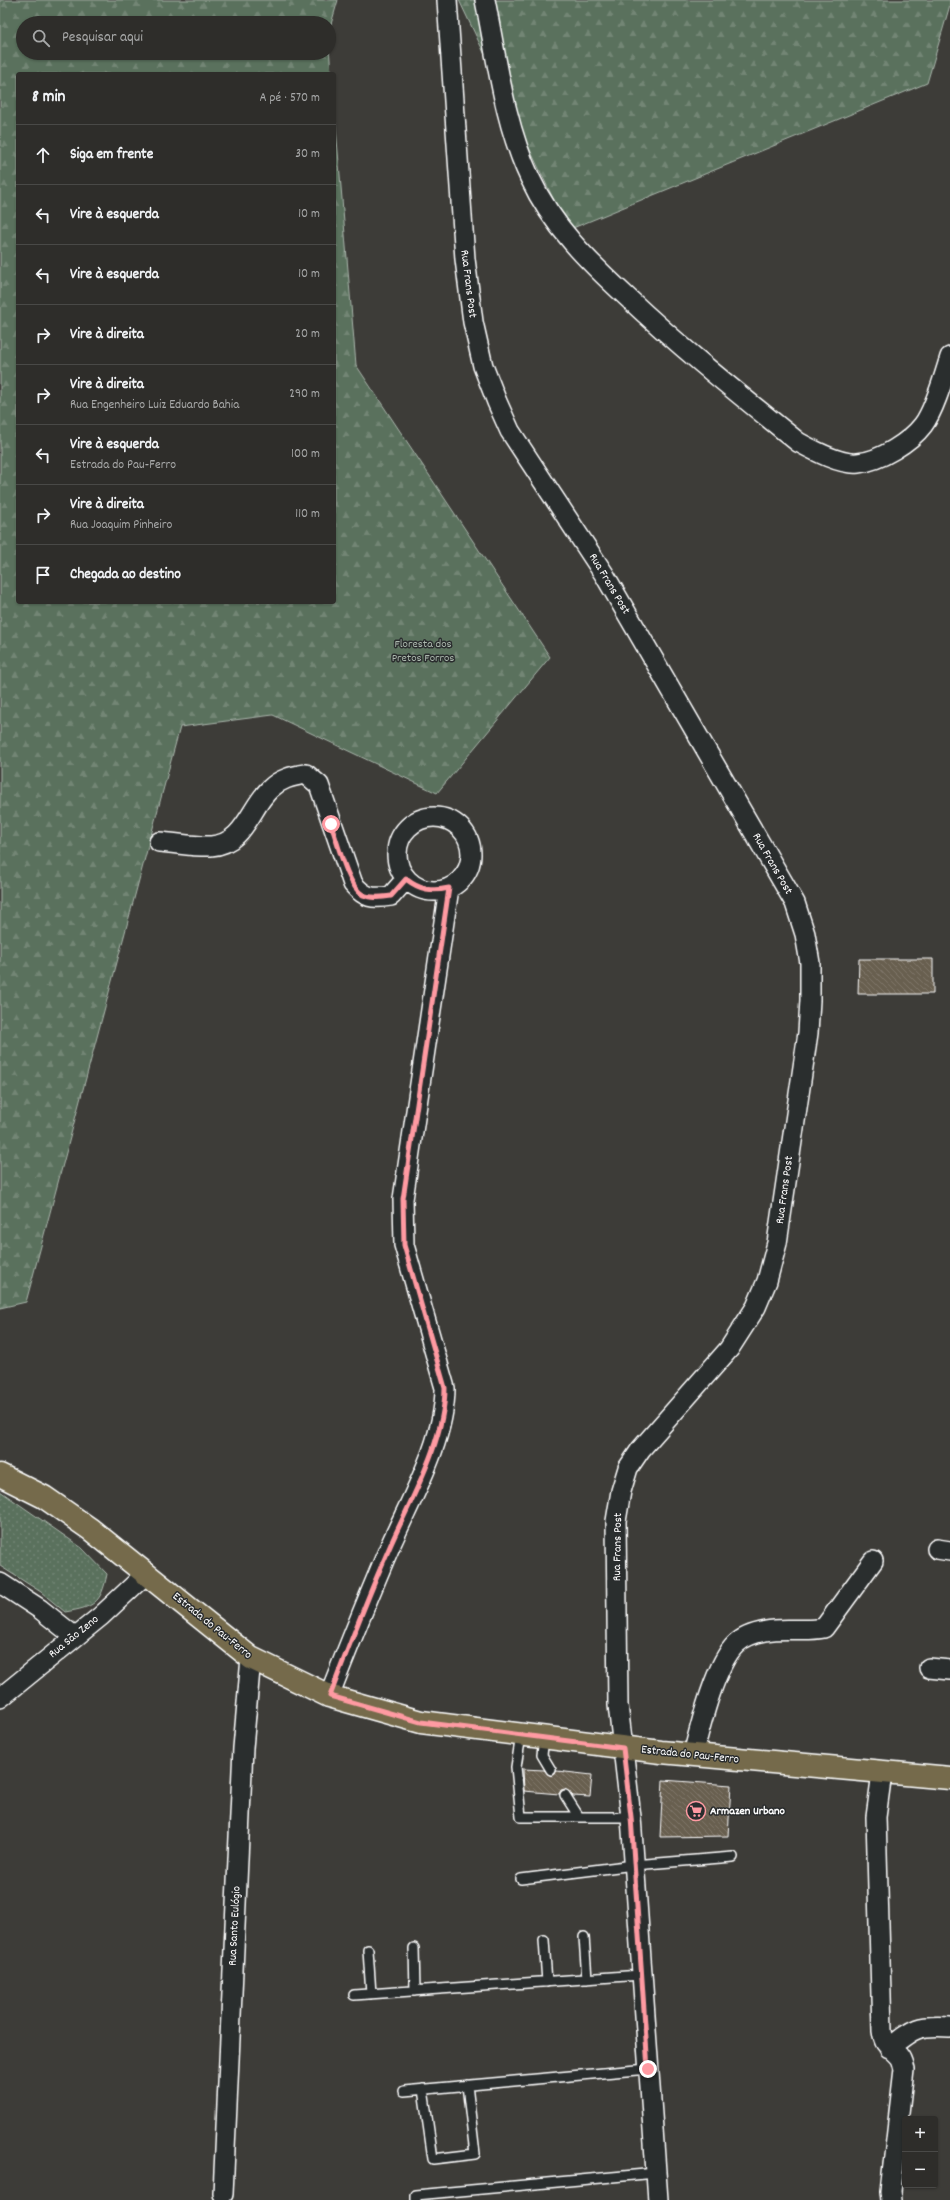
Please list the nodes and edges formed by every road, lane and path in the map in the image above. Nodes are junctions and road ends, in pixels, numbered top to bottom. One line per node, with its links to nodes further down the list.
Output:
1 (446, 0): 19 (street, Rua Frans Post)
2 (485, 0): 3 (street)
3 (950, 357)
4 (159, 842): 5 (street)
5 (406, 879): 6 (street); 6 (street)
6 (449, 888): 15 (street)
7 (0, 1475): 9 (main road, Estrada do Pau-Ferro)
8 (873, 1562): 20 (street)
9 (146, 1573): 11 (street, Rua São Zeno); 12 (main road, Estrada do Pau-Ferro)
10 (0, 1583): 11 (street)
11 (74, 1636): 16 (street, Rua São Zeno)
12 (251, 1658): 15 (main road, Estrada do Pau-Ferro); 47 (street, Rua Santo Eulógio)
13 (929, 1668): 14 (street)
14 (950, 1670)
15 (330, 1696): 17 (main road, Estrada do Pau-Ferro)
16 (0, 1698)
17 (520, 1735): 18 (main road, Estrada do Pau-Ferro); 25 (lane)
18 (544, 1738): 19 (main road, Estrada do Pau-Ferro); 21 (lane)
19 (623, 1748): 20 (main road, Estrada do Pau-Ferro); 26 (street, Rua Frans Post)
20 (693, 1755): 22 (main road, Estrada do Pau-Ferro)
21 (551, 1770)
22 (882, 1773): 23 (main road, Estrada do Pau-Ferro); 41 (street)
23 (950, 1778)
24 (565, 1795): 25 (lane)
25 (578, 1817): 26 (lane)
26 (631, 1817): 28 (street, Rua Frans Post)
27 (733, 1858): 28 (lane)
28 (634, 1865): 29 (lane); 34 (street, Rua Frans Post)
29 (521, 1879)
30 (584, 1937): 35 (lane)
31 (544, 1940): 36 (lane)
32 (414, 1948): 37 (lane)
33 (368, 1950): 38 (lane)
34 (641, 1975): 35 (lane); 42 (street, Rua Frans Post)
35 (587, 1979): 36 (lane)
36 (548, 1982): 37 (lane)
37 (415, 1991): 38 (lane)
38 (371, 1994): 39 (lane)
39 (354, 1995)
40 (950, 2027): 41 (street)
41 (889, 2048): 50 (street)
42 (648, 2069): 43 (lane); 46 (street, Rua Frans Post)
43 (467, 2085): 44 (lane); 44 (lane)
44 (423, 2089): 45 (lane)
45 (404, 2090)
46 (656, 2173): 48 (lane); 49 (street, Rua Frans Post)
47 (223, 2194)
48 (416, 2200)
49 (658, 2200)
50 (891, 2200)

